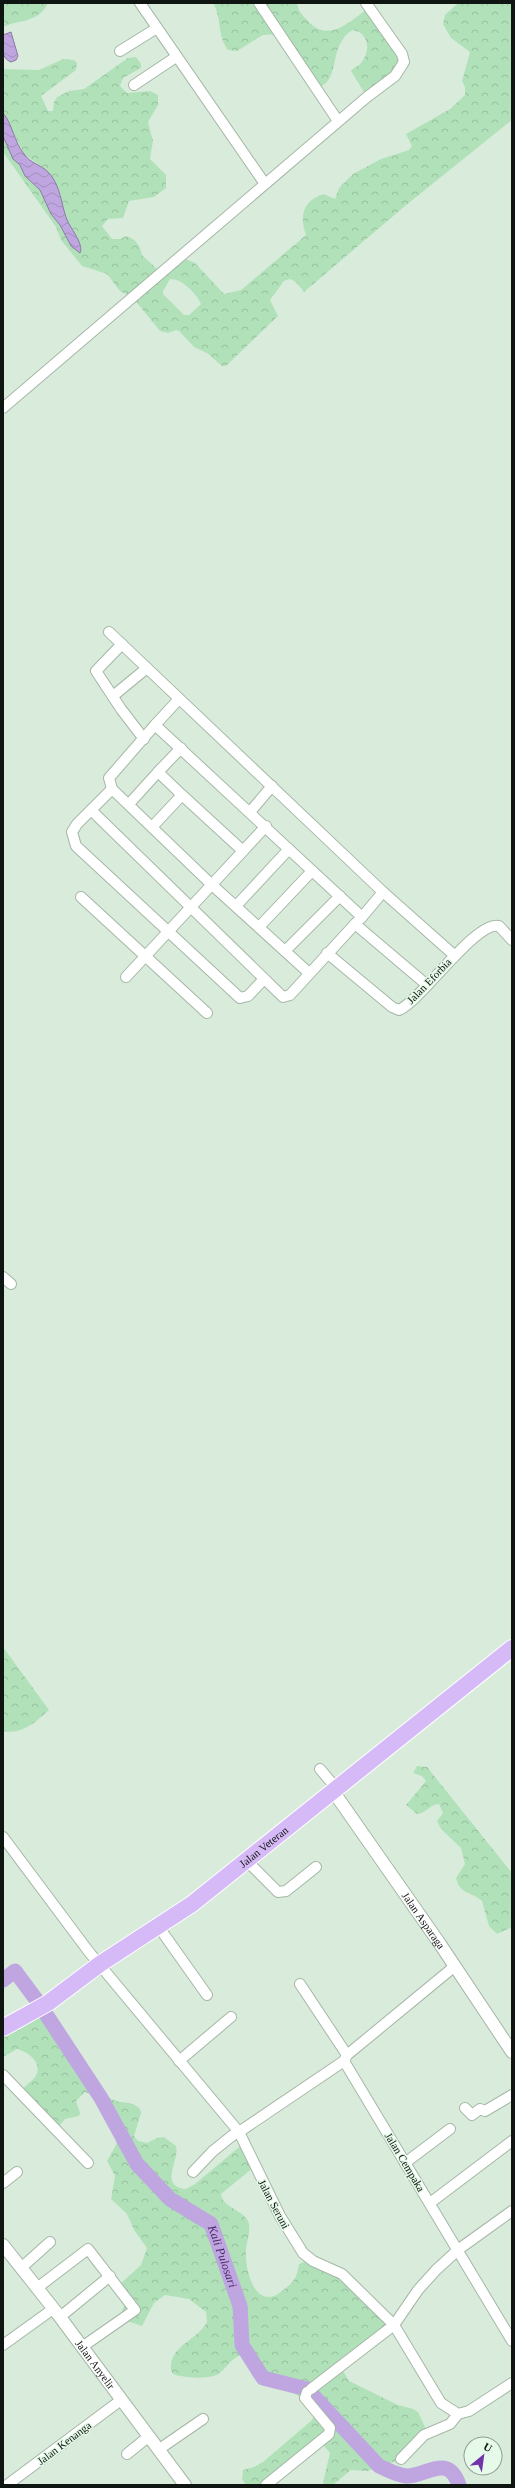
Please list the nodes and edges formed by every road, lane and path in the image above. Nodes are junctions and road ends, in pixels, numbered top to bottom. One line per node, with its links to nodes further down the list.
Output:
1 (140, 3): 4 (street)
2 (259, 3): 8 (street)
3 (366, 3): 8 (street)
4 (157, 28): 5 (street); 6 (street)
5 (120, 51)
6 (176, 57): 7 (street); 9 (street)
7 (134, 85)
8 (338, 122): 9 (street)
9 (265, 184): 10 (street)
10 (3, 408)
11 (109, 632): 12 (street)
12 (122, 644): 13 (street); 14 (street)
13 (147, 668): 14 (street); 15 (street)
14 (113, 696): 17 (street)
15 (179, 699): 16 (street); 20 (street)
16 (155, 725): 17 (street); 18 (street)
17 (144, 739): 21 (street)
18 (182, 748): 19 (street); 25 (street)
19 (158, 772): 22 (street); 23 (street)
20 (272, 786): 25 (street); 32 (street)
21 (112, 789): 23 (street); 24 (street)
22 (182, 795): 26 (street); 29 (street)
23 (129, 804): 26 (street)
24 (91, 810): 36 (street); 39 (street)
25 (250, 812): 27 (street)
26 (153, 826): 31 (street)
27 (266, 826): 28 (street); 29 (street)
28 (289, 849): 30 (street); 35 (street)
29 (243, 851): 31 (street)
30 (312, 871): 33 (street); 38 (street)
31 (212, 884): 35 (street); 36 (street)
32 (384, 892): 37 (street); 43 (street)
33 (340, 896): 37 (street); 41 (street)
34 (81, 897): 44 (street)
35 (236, 906): 38 (street)
36 (190, 908): 39 (street); 47 (street)
37 (359, 920): 42 (street); 48 (street)
38 (259, 927): 41 (street)
39 (168, 931): 44 (street); 47 (street)
40 (512, 940): 43 (street, Jalan Eforbia)
41 (285, 951): 45 (street)
42 (327, 953): 45 (street); 48 (street, Jalan Eforbia)
43 (454, 955): 48 (street, Jalan Eforbia)
44 (146, 956): 46 (street); 49 (street)
45 (309, 973): 47 (street)
46 (126, 977)
47 (264, 979)
48 (427, 985)
49 (207, 1013)
50 (512, 1648): 52 (main road, Jalan Veteran)
51 (320, 1769): 52 (street)
52 (334, 1790): 54 (main road, Jalan Veteran); 58 (street, Jalan Asparaga)
53 (3, 1837): 57 (street, Jalan Seruni)
54 (247, 1861): 55 (street); 56 (main road, Jalan Veteran)
55 (316, 1867)
56 (158, 1926): 57 (main road, Jalan Veteran); 60 (street)
57 (100, 1964): 62 (main road, Jalan Veteran); 65 (street, Jalan Seruni)
58 (455, 1966): 63 (street, Jalan Asparaga); 64 (street)
59 (300, 1984): 64 (street, Jalan Cempaka)
60 (207, 1995)
61 (232, 2017): 65 (street)
62 (3, 2028)
63 (512, 2052)
64 (346, 2058): 70 (street); 73 (street, Jalan Cempaka)
65 (179, 2061): 70 (street, Jalan Seruni)
66 (3, 2075): 72 (street)
67 (512, 2095): 68 (street)
68 (464, 2108)
69 (450, 2130): 73 (street)
70 (238, 2132): 75 (street); 86 (street, Jalan Seruni)
71 (512, 2140): 77 (street)
72 (88, 2163)
73 (405, 2163): 77 (street, Jalan Cempaka)
74 (17, 2172): 76 (street)
75 (193, 2172)
76 (3, 2183)
77 (430, 2203): 81 (street, Jalan Cempaka)
78 (512, 2211): 81 (street)
79 (50, 2242): 82 (street)
80 (3, 2245): 82 (street, Jalan Anyelir)
81 (459, 2249): 86 (street); 87 (street, Jalan Cempaka)
82 (22, 2268): 84 (street, Jalan Anyelir)
83 (110, 2276): 84 (street); 85 (street); 89 (street)
84 (37, 2288): 85 (street, Jalan Anyelir)
85 (57, 2313): 88 (street); 89 (street, Jalan Anyelir)
86 (394, 2325): 92 (street, Jalan Seruni); 100 (street)
87 (512, 2341)
88 (3, 2345)
89 (82, 2347): 91 (street, Jalan Anyelir)
90 (512, 2383): 92 (street)
91 (121, 2400): 94 (street, Jalan Anyelir); 98 (street, Jalan Kenanga)
92 (458, 2414): 97 (street)
93 (203, 2419): 95 (street)
94 (148, 2437): 95 (street, Jalan Anyelir); 96 (street)
95 (158, 2450): 99 (street, Jalan Anyelir)
96 (127, 2454)
97 (401, 2459)
98 (7, 2485)
99 (185, 2485)
100 (266, 2485)

